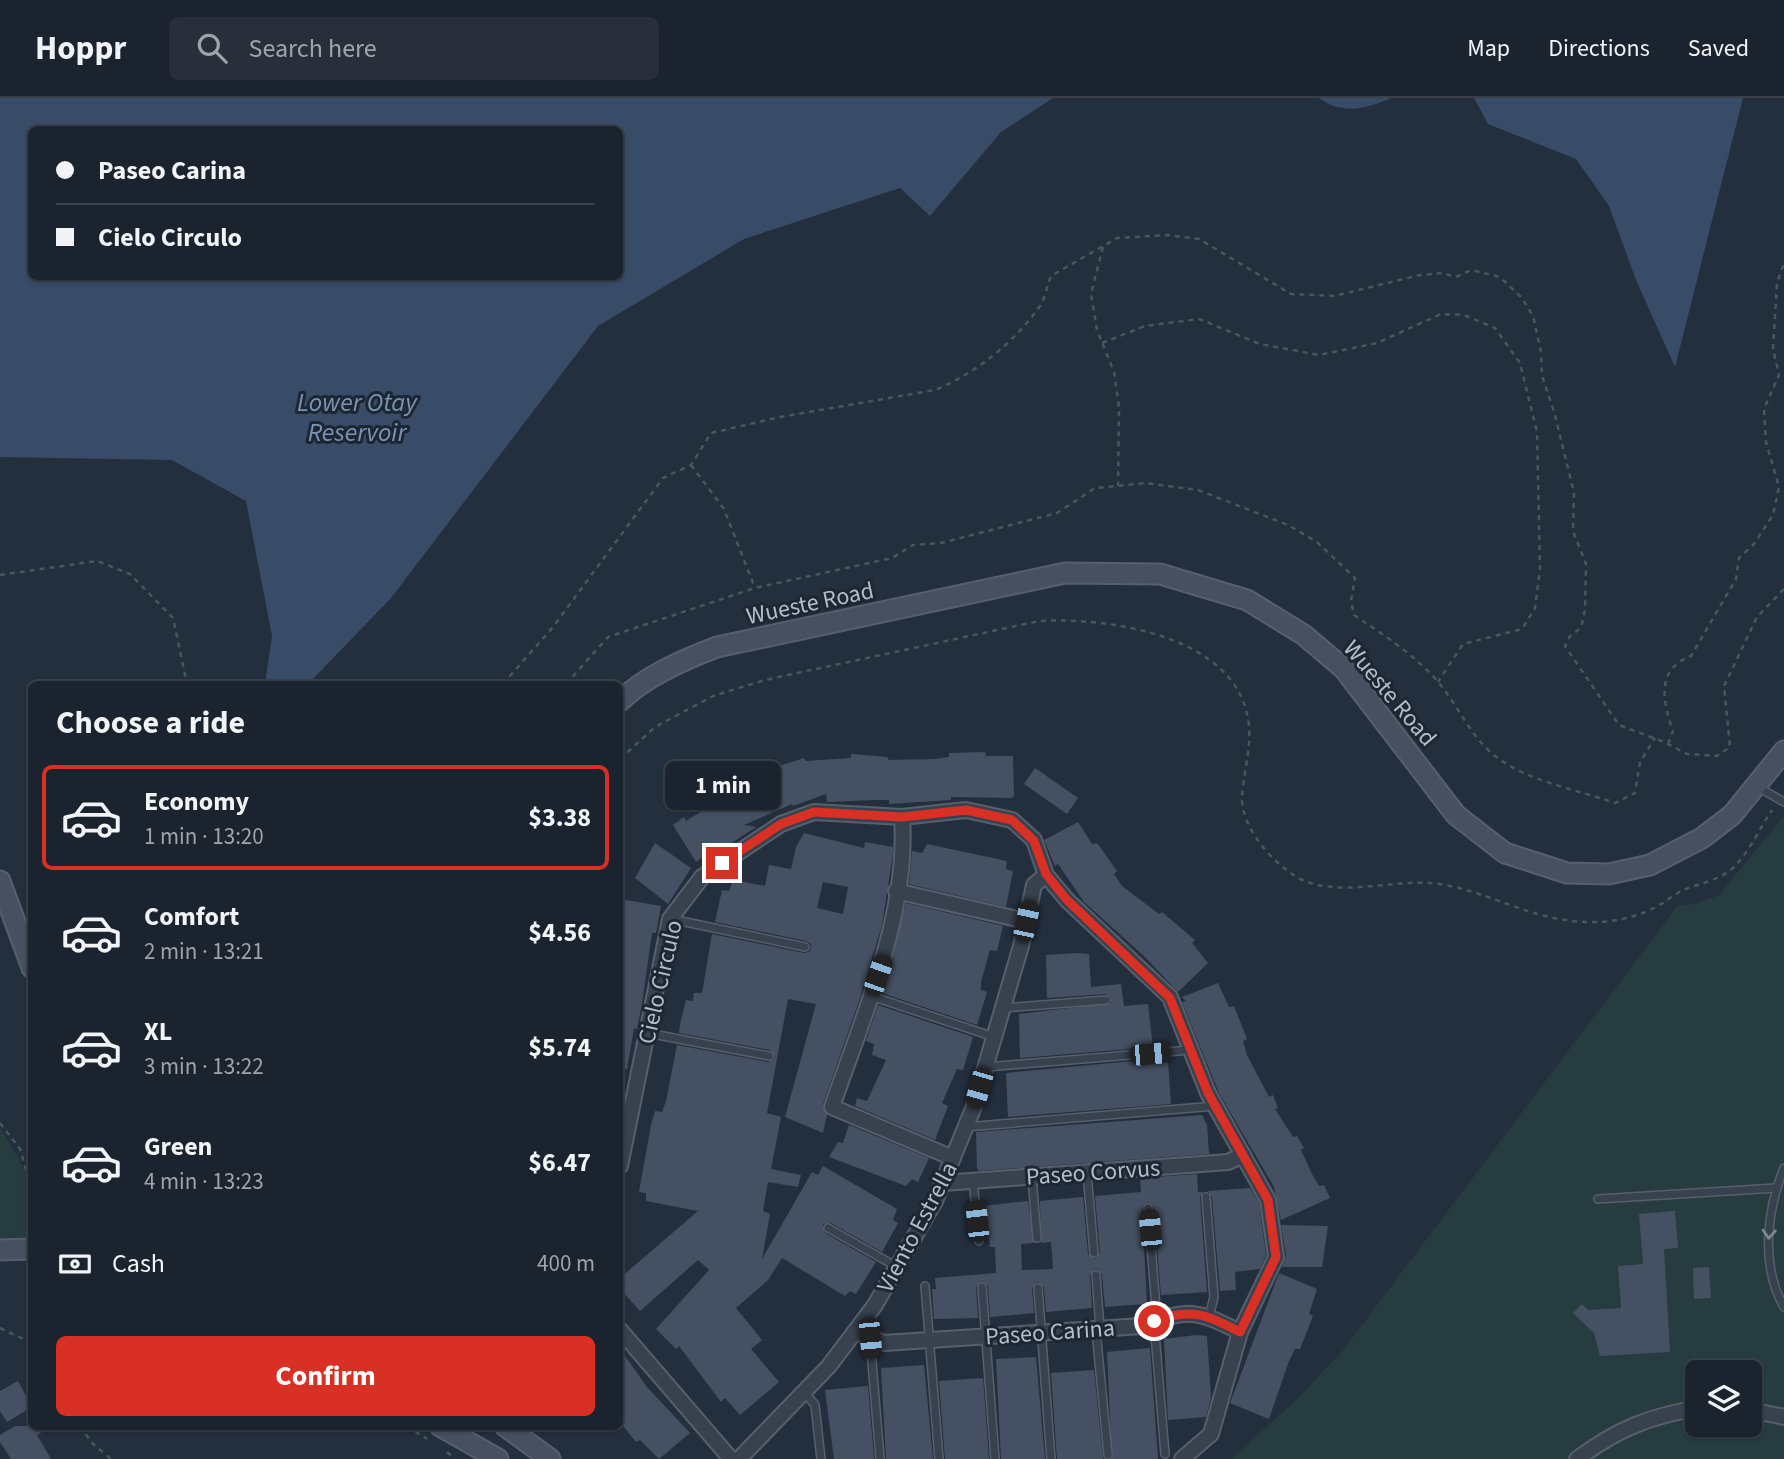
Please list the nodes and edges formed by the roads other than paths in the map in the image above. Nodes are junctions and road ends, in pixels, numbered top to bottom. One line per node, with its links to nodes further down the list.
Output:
1 (623, 698): 3 (street, Wueste Road)
2 (1778, 763): 3 (street, Wueste Road)
3 (1757, 787): 4 (lane)
4 (1784, 802)
5 (902, 817): 6 (street, Cielo Circulo); 8 (street); 9 (street, Cielo Circulo)
6 (1046, 874): 10 (street, Viento Estrella); 18 (street, Cielo Circulo)
7 (0, 881): 12 (street)
8 (896, 891): 10 (street); 13 (street)
9 (670, 919): 11 (lane); 16 (street, Cielo Circulo)
10 (1026, 921): 15 (street, Viento Estrella)
11 (804, 947)
12 (28, 957)
13 (870, 996): 17 (lane); 25 (street)
14 (1106, 1000): 15 (lane)
15 (1003, 1008): 17 (street, Viento Estrella)
16 (648, 1033): 19 (lane); 23 (street, Cielo Circulo)
17 (994, 1037): 20 (street, Viento Estrella)
18 (1191, 1050): 20 (lane); 21 (street, Cielo Circulo)
19 (769, 1056)
20 (985, 1068): 22 (street, Viento Estrella)
21 (1215, 1106): 22 (lane); 24 (street, Cielo Circulo)
22 (966, 1127): 25 (street, Viento Estrella)
23 (623, 1152)
24 (1242, 1155): 27 (street, Paseo Corvus); 51 (street, Cielo Circulo)
25 (953, 1158): 30 (street, Viento Estrella)
26 (1784, 1167): 31 (lane)
27 (1087, 1172): 28 (street, Paseo Corvus); 40 (lane)
28 (1031, 1176): 29 (street, Paseo Corvus); 36 (lane)
29 (973, 1180): 30 (street, Paseo Corvus); 37 (lane)
30 (943, 1183): 41 (street, Viento Estrella)
31 (1776, 1188): 33 (lane); 46 (lane, one-way to 46)
32 (1206, 1197): 47 (lane)
33 (1598, 1199)
34 (1148, 1208): 48 (lane)
35 (828, 1228): 41 (lane)
36 (1037, 1238)
37 (979, 1241)
38 (28, 1249): 39 (street)
39 (0, 1250)
40 (1094, 1253)
41 (897, 1268): 50 (street, Viento Estrella)
42 (1096, 1275): 49 (lane)
43 (925, 1286): 56 (lane)
44 (982, 1287): 54 (lane)
45 (1038, 1288): 53 (lane)
46 (1784, 1307)
47 (1209, 1317): 48 (street, Paseo Carina); 51 (street, Paseo Carina)
48 (1156, 1321): 49 (street, Paseo Carina); 63 (lane)
49 (1098, 1329): 53 (street, Paseo Carina); 64 (lane)
50 (855, 1332): 55 (street, Paseo Carina); 57 (street, Viento Estrella)
51 (1240, 1332): 73 (street, Cielo Circulo)
52 (623, 1333): 65 (street)
53 (1042, 1334): 54 (street, Paseo Carina); 72 (lane)
54 (986, 1336): 56 (street, Paseo Carina); 71 (lane)
55 (870, 1338): 56 (street, Paseo Carina); 69 (lane)
56 (929, 1340): 70 (lane)
57 (805, 1393): 65 (street, Viento Estrella); 68 (lane)
58 (1685, 1411): 74 (street)
59 (1762, 1412): 60 (street)
60 (1784, 1417)
61 (447, 1430): 66 (street)
62 (510, 1430): 67 (street)
63 (1165, 1454)
64 (1108, 1455)
65 (741, 1458)
66 (498, 1459)
67 (550, 1459)
68 (821, 1459)
69 (880, 1459)
70 (939, 1459)
71 (995, 1459)
72 (1051, 1459)
73 (1182, 1459)
74 (1577, 1459)

